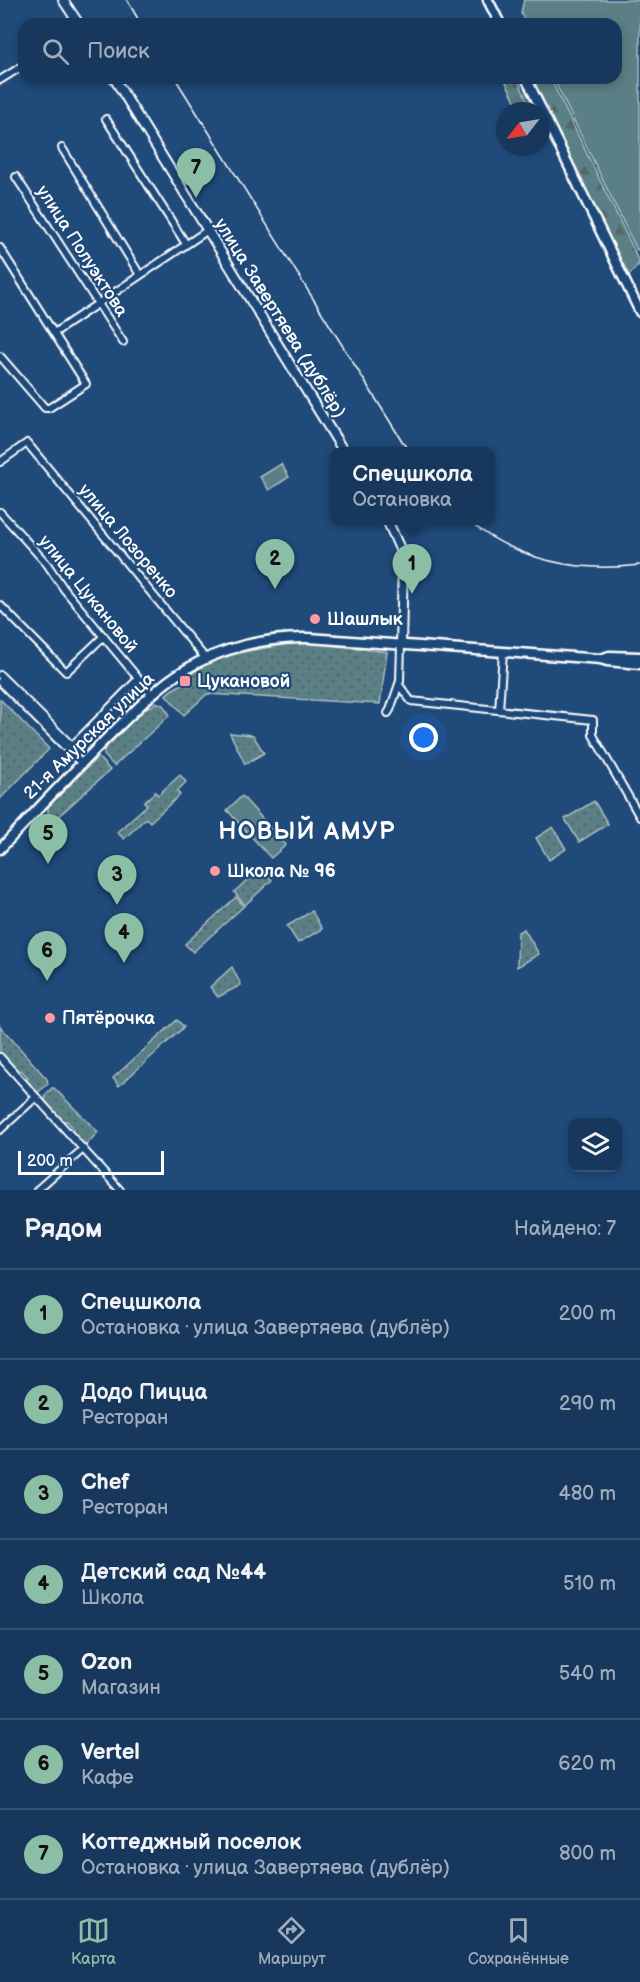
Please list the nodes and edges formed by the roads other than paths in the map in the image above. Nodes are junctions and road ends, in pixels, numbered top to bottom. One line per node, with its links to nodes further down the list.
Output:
1 (63, 0): 3 (street)
2 (488, 0): 4 (main road)
3 (75, 18)
4 (497, 18)
5 (18, 69): 6 (street)
6 (0, 80)
7 (118, 84): 12 (street, улица Завертяева (дублёр))
8 (529, 84): 17 (main road)
9 (106, 119): 13 (street)
10 (62, 147): 15 (street)
11 (16, 177): 16 (street, улица Полуэктова)
12 (208, 230): 13 (street); 21 (street, улица Завертяева (дублёр))
13 (186, 244): 15 (street)
14 (0, 248): 18 (street)
15 (140, 275): 16 (street)
16 (98, 303): 18 (street); 19 (street, улица Полуэктова)
17 (640, 312)
18 (54, 333): 20 (street)
19 (123, 342)
20 (0, 356)
21 (341, 447)
22 (0, 462): 31 (street, улица Лозоренко)
23 (0, 513): 24 (street, улица Цукановой)
24 (3, 522): 27 (street, улица Цукановой)
25 (389, 525): 28 (street)
26 (0, 605): 27 (street)
27 (104, 636): 35 (street, улица Цукановой)
28 (401, 645): 29 (main road, 21-я Амурская улица); 31 (main road, 21-я Амурская улица); 37 (street)
29 (502, 652): 32 (main road, 21-я Амурская улица); 39 (street)
30 (640, 657): 32 (main road, 21-я Амурская улица)
31 (206, 659): 38 (main road, 21-я Амурская улица)
32 (601, 659): 33 (main road, 21-я Амурская улица)
33 (640, 664)
34 (0, 675): 35 (street)
35 (138, 679): 38 (street, улица Цукановой)
36 (0, 682): 41 (street)
37 (399, 685): 39 (street); 40 (street)
38 (152, 694): 41 (main road, 21-я Амурская улица)
39 (499, 710): 42 (street)
40 (388, 713)
41 (81, 763): 43 (main road, 21-я Амурская улица)
42 (640, 817)
43 (0, 849)
44 (0, 1057): 45 (street)
45 (36, 1097): 46 (street); 47 (street)
46 (0, 1130)
47 (83, 1149): 48 (street); 49 (street)
48 (37, 1190)
49 (120, 1190)

